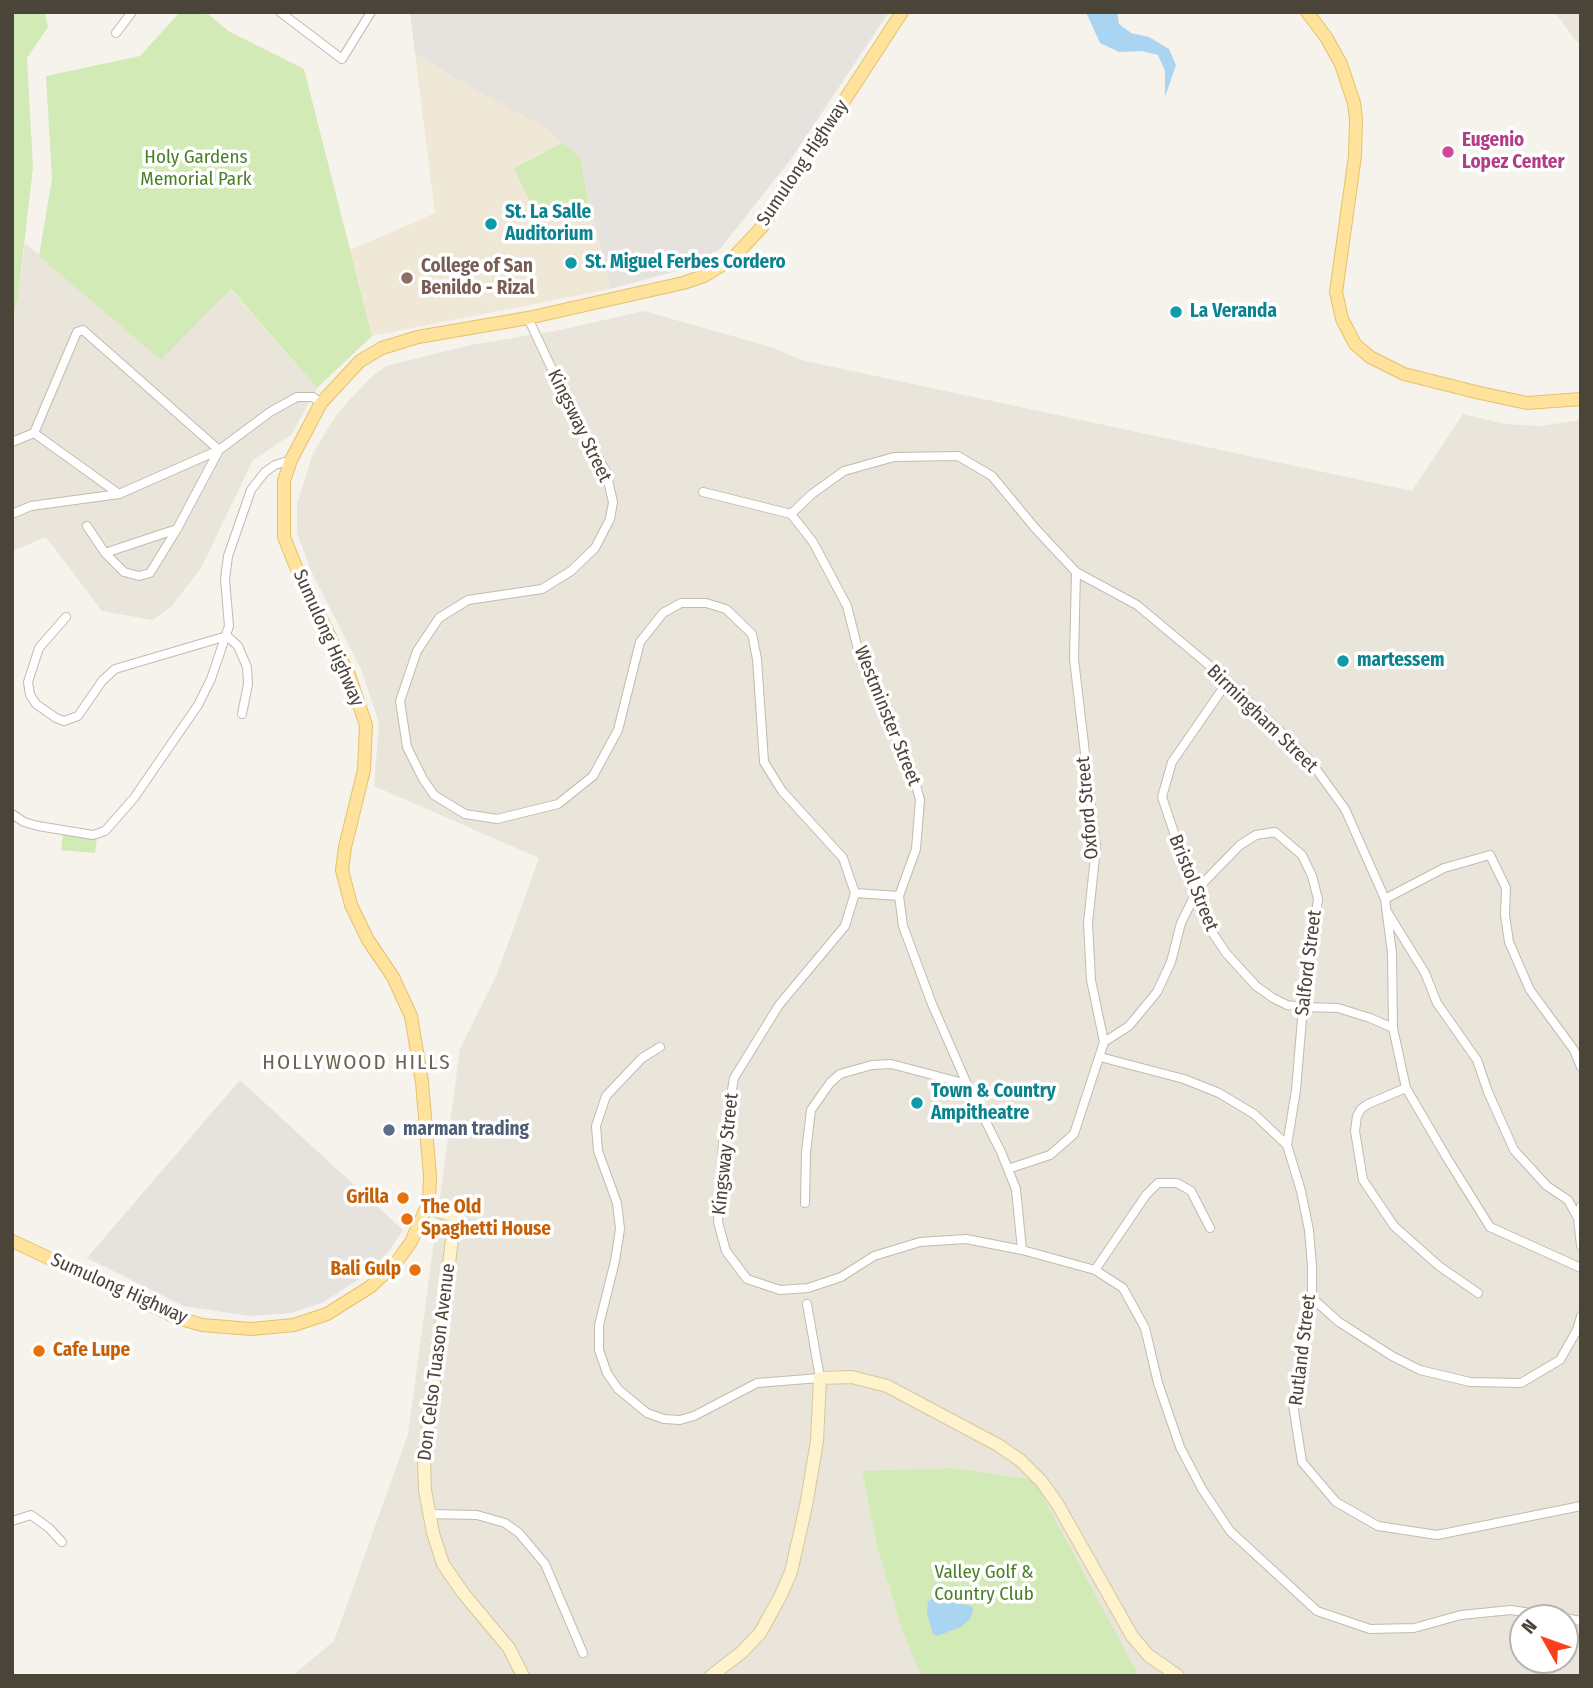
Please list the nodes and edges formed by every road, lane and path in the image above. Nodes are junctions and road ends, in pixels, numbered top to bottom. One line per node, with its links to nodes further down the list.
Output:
1 (132, 12): 6 (street)
2 (280, 12): 3 (street)
3 (370, 12)
4 (902, 12): 7 (main road, Sumulong Highway)
5 (1307, 12): 8 (main road)
6 (116, 33)
7 (528, 318): 9 (main road, Sumulong Highway); 27 (street, Kingsway Street)
8 (1581, 399)
9 (321, 403): 12 (street); 13 (main road, Sumulong Highway)
10 (33, 433): 11 (street); 12 (street); 15 (street)
11 (12, 442)
12 (219, 450): 15 (street); 19 (street)
13 (291, 460): 23 (street); 44 (main road, Sumulong Highway)
14 (703, 492): 17 (street)
15 (119, 495): 16 (street)
16 (12, 514)
17 (791, 514): 21 (street, Birmingham Street); 29 (street, Westminster Street)
18 (87, 526): 20 (street)
19 (177, 528): 20 (street); 20 (street)
20 (105, 553)
21 (1076, 572): 24 (street, Birmingham Street); 34 (street, Oxford Street)
22 (66, 617): 23 (street)
23 (227, 636): 25 (street); 26 (street)
24 (1228, 681): 28 (street, Bristol Street); 30 (street, Birmingham Street)
25 (242, 714)
26 (12, 814)
27 (855, 893): 29 (street); 49 (street, Kingsway Street)
28 (1195, 895): 32 (street, Bristol Street); 32 (street, Salford Street); 34 (street, Salford Street)
29 (899, 896): 38 (street, Westminster Street)
30 (1385, 899): 31 (street, Birmingham Street); 37 (street)
31 (1387, 912): 33 (street, Birmingham Street); 45 (street)
32 (1303, 1007): 33 (street, Bristol Street); 40 (street, Salford Street)
33 (1393, 1028): 39 (street, Birmingham Street)
34 (1104, 1042): 36 (street)
35 (660, 1047): 56 (street)
36 (1100, 1057): 40 (street, Rutland Street); 41 (street)
37 (1581, 1067)
38 (967, 1084): 41 (street, Westminster Street); 42 (street)
39 (1406, 1088): 50 (street, Birmingham Street); 52 (street)
40 (1287, 1145): 53 (street, Rutland Street)
41 (1008, 1170): 49 (street, Westminster Street)
42 (805, 1203)
43 (1581, 1206): 45 (street)
44 (427, 1208): 47 (main road, Sumulong Highway); 58 (street, Don Celso Tuason Avenue)
45 (1577, 1218): 48 (street)
46 (1210, 1228): 51 (street)
47 (12, 1241)
48 (1581, 1246)
49 (1022, 1250): 51 (street, Kingsway Street)
50 (1581, 1268)
51 (1095, 1270): 61 (street, Kingsway Street)
52 (1478, 1293)
53 (1311, 1298): 55 (street); 57 (street, Rutland Street)
54 (807, 1304): 56 (street)
55 (1581, 1316)
56 (820, 1378): 64 (street); 65 (street)
57 (1581, 1506)
58 (429, 1514): 62 (street); 63 (street, Don Celso Tuason Avenue)
59 (12, 1521): 60 (street)
60 (62, 1542)
61 (1509, 1610)
62 (583, 1653)
63 (523, 1676)
64 (711, 1676)
65 (1178, 1676)

